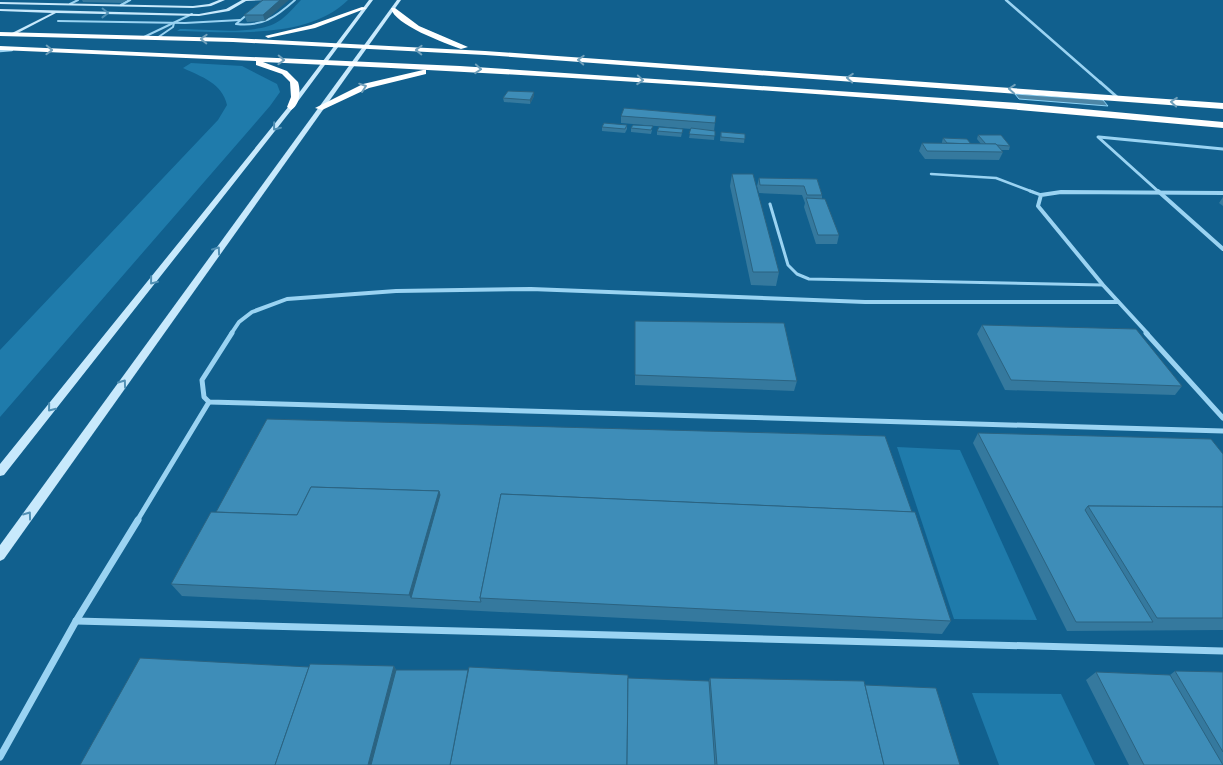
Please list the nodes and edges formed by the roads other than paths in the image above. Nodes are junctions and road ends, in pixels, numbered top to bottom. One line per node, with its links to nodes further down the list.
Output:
1 (78, 0): 11 (lane)
2 (130, 0): 12 (street)
3 (223, 0): 13 (main road)
4 (245, 0): 5 (main road); 20 (main road)
5 (264, 0): 14 (lane)
6 (295, 0): 22 (lane)
7 (371, 0): 15 (main road)
8 (399, 0): 16 (main road)
9 (1006, 0): 38 (street)
10 (0, 3): 11 (main road)
11 (70, 4): 12 (main road); 19 (main road)
12 (121, 5): 13 (main road)
13 (210, 5): 20 (main road)
14 (258, 5)
15 (364, 8): 29 (highway); 30 (main road)
16 (393, 9): 31 (main road); 33 (highway)
17 (0, 10): 19 (main road)
18 (252, 10): 22 (lane)
19 (56, 11): 21 (main road, one-way to 21); 26 (main road)
20 (214, 13): 21 (main road)
21 (192, 14): 24 (lane)
22 (240, 20): 24 (lane)
23 (58, 21): 24 (lane)
24 (174, 23): 27 (lane); 28 (lane)
25 (0, 34): 26 (highway)
26 (12, 35): 27 (highway)
27 (144, 37): 28 (highway)
28 (157, 38): 29 (highway, one-way to 28)
29 (233, 40): 30 (highway)
30 (336, 46): 31 (highway); 35 (main road)
31 (364, 47): 33 (highway, one-way to 31); 36 (main road)
32 (0, 50): 34 (highway, one-way to 34)
33 (485, 53): 38 (highway, one-way to 33)
34 (226, 57): 35 (highway, one-way to 35); 40 (highway)
35 (324, 62): 36 (highway); 40 (main road)
36 (352, 63): 37 (highway); 41 (main road)
37 (460, 68): 41 (highway, one-way to 37); 42 (highway, one-way to 42)
38 (1117, 97): 39 (highway, one-way to 38)
39 (1223, 106)
40 (291, 107): 55 (main road, one-way to 55)
41 (319, 108): 56 (main road, one-way to 41)
42 (1223, 125)
43 (1223, 149): 45 (street)
44 (931, 174): 47 (lane)
45 (1160, 193): 46 (street); 47 (street); 49 (street)
46 (1223, 193)
47 (1041, 195): 50 (street)
48 (770, 204): 50 (lane)
49 (1223, 250)
50 (1102, 284): 51 (street)
51 (1118, 302): 52 (street); 53 (street)
52 (210, 402): 54 (street); 57 (street)
53 (1223, 418)
54 (1223, 431)
55 (0, 472)
56 (0, 554)
57 (76, 621): 58 (street); 59 (street)
58 (1223, 651)
59 (0, 757)

